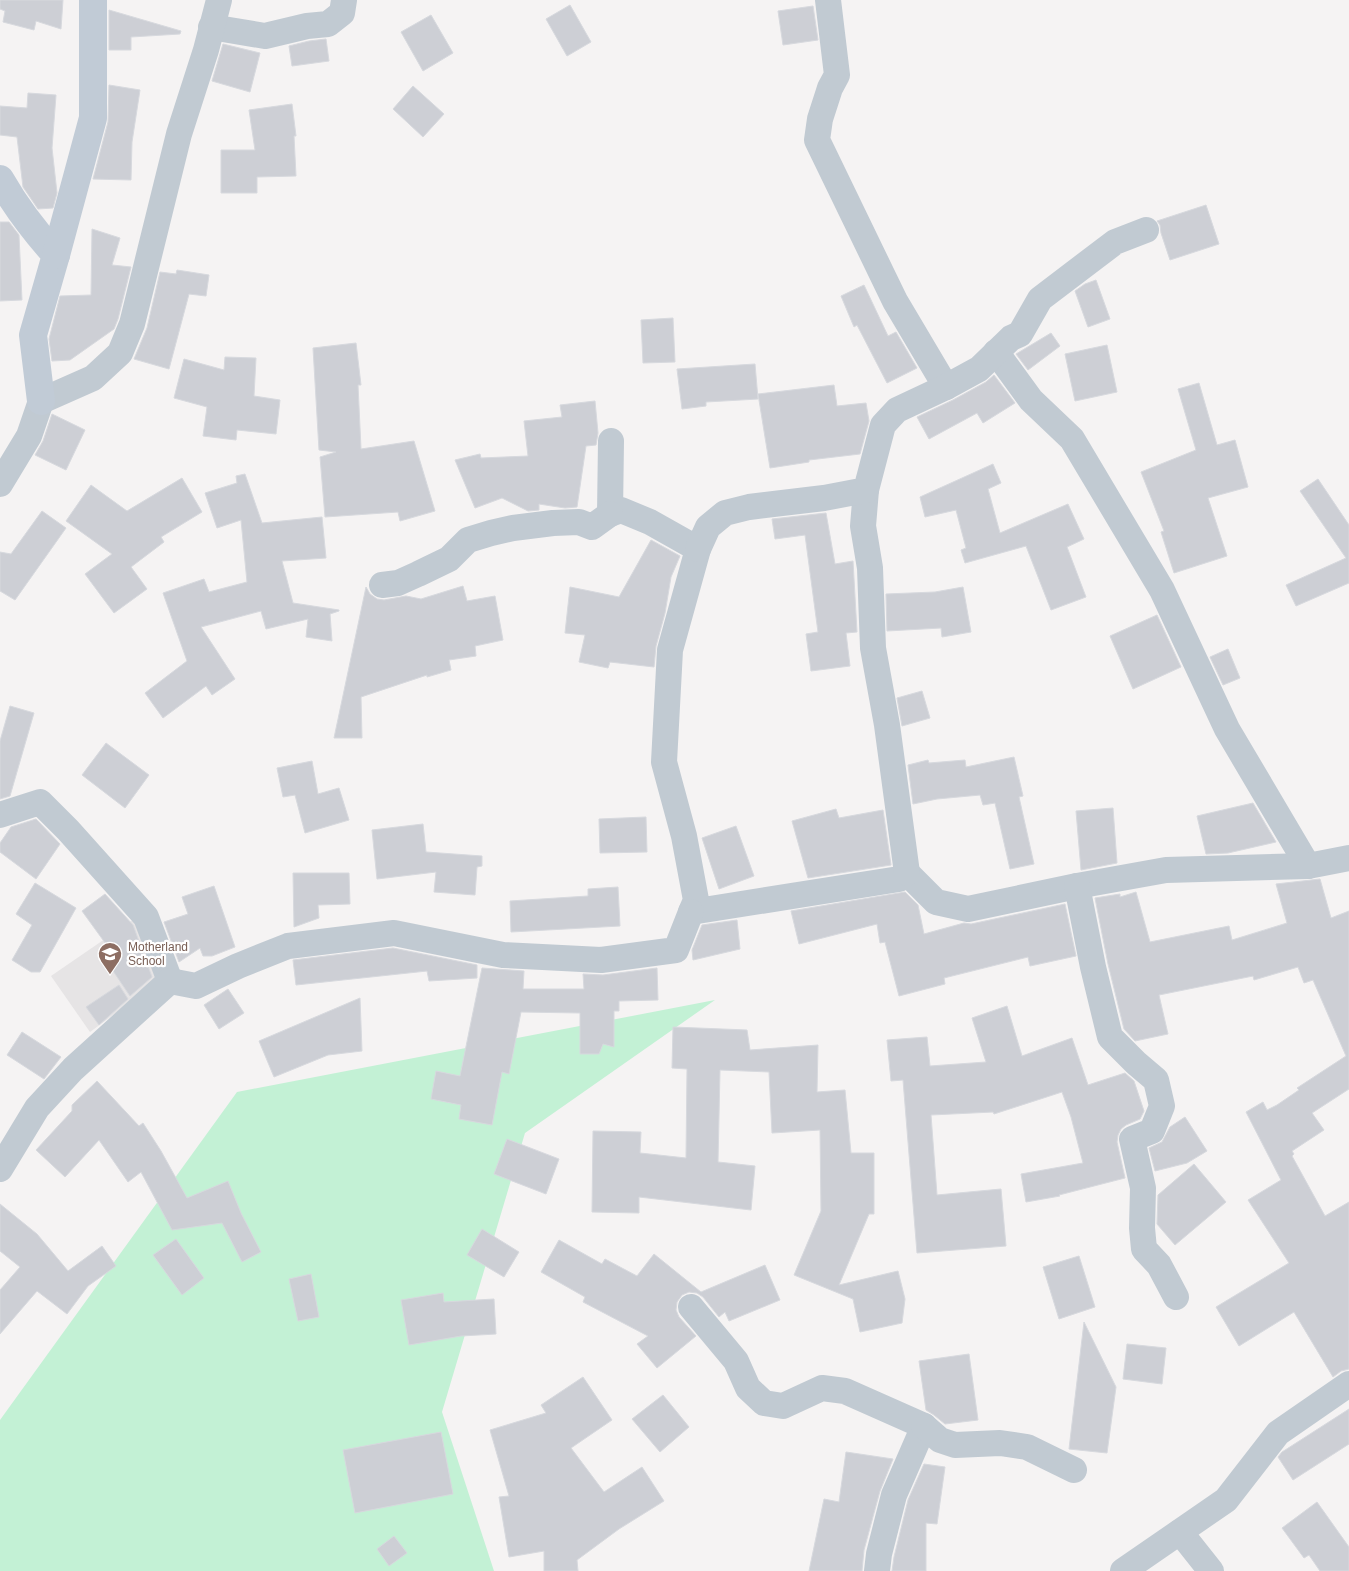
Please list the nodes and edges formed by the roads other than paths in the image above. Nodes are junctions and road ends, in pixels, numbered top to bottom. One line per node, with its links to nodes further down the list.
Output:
1 (93, 0): 8 (street)
2 (220, 0): 5 (street)
3 (344, 0): 5 (street)
4 (828, 0): 10 (street)
5 (211, 27): 11 (street)
6 (0, 179): 8 (street)
7 (1146, 230): 9 (street)
8 (56, 255): 11 (street)
9 (996, 352): 10 (street); 20 (street)
10 (946, 387): 14 (street)
11 (40, 401): 13 (street)
12 (611, 441): 15 (street)
13 (0, 484)
14 (866, 490): 16 (street); 21 (street)
15 (610, 514): 16 (street); 17 (street)
16 (698, 549): 23 (street)
17 (382, 585)
18 (0, 815): 24 (street)
19 (1349, 858): 20 (street)
20 (1308, 866): 22 (street)
21 (907, 873): 22 (street); 23 (street)
22 (1077, 886): 26 (street)
23 (691, 912): 24 (street)
24 (170, 981): 25 (street)
25 (0, 1169)
26 (1176, 1297)
27 (691, 1307): 29 (street)
28 (1349, 1384): 31 (street)
29 (924, 1426): 30 (street); 32 (street)
30 (1074, 1470)
31 (1180, 1532): 33 (street); 34 (street)
32 (877, 1571)
33 (1123, 1571)
34 (1211, 1571)

